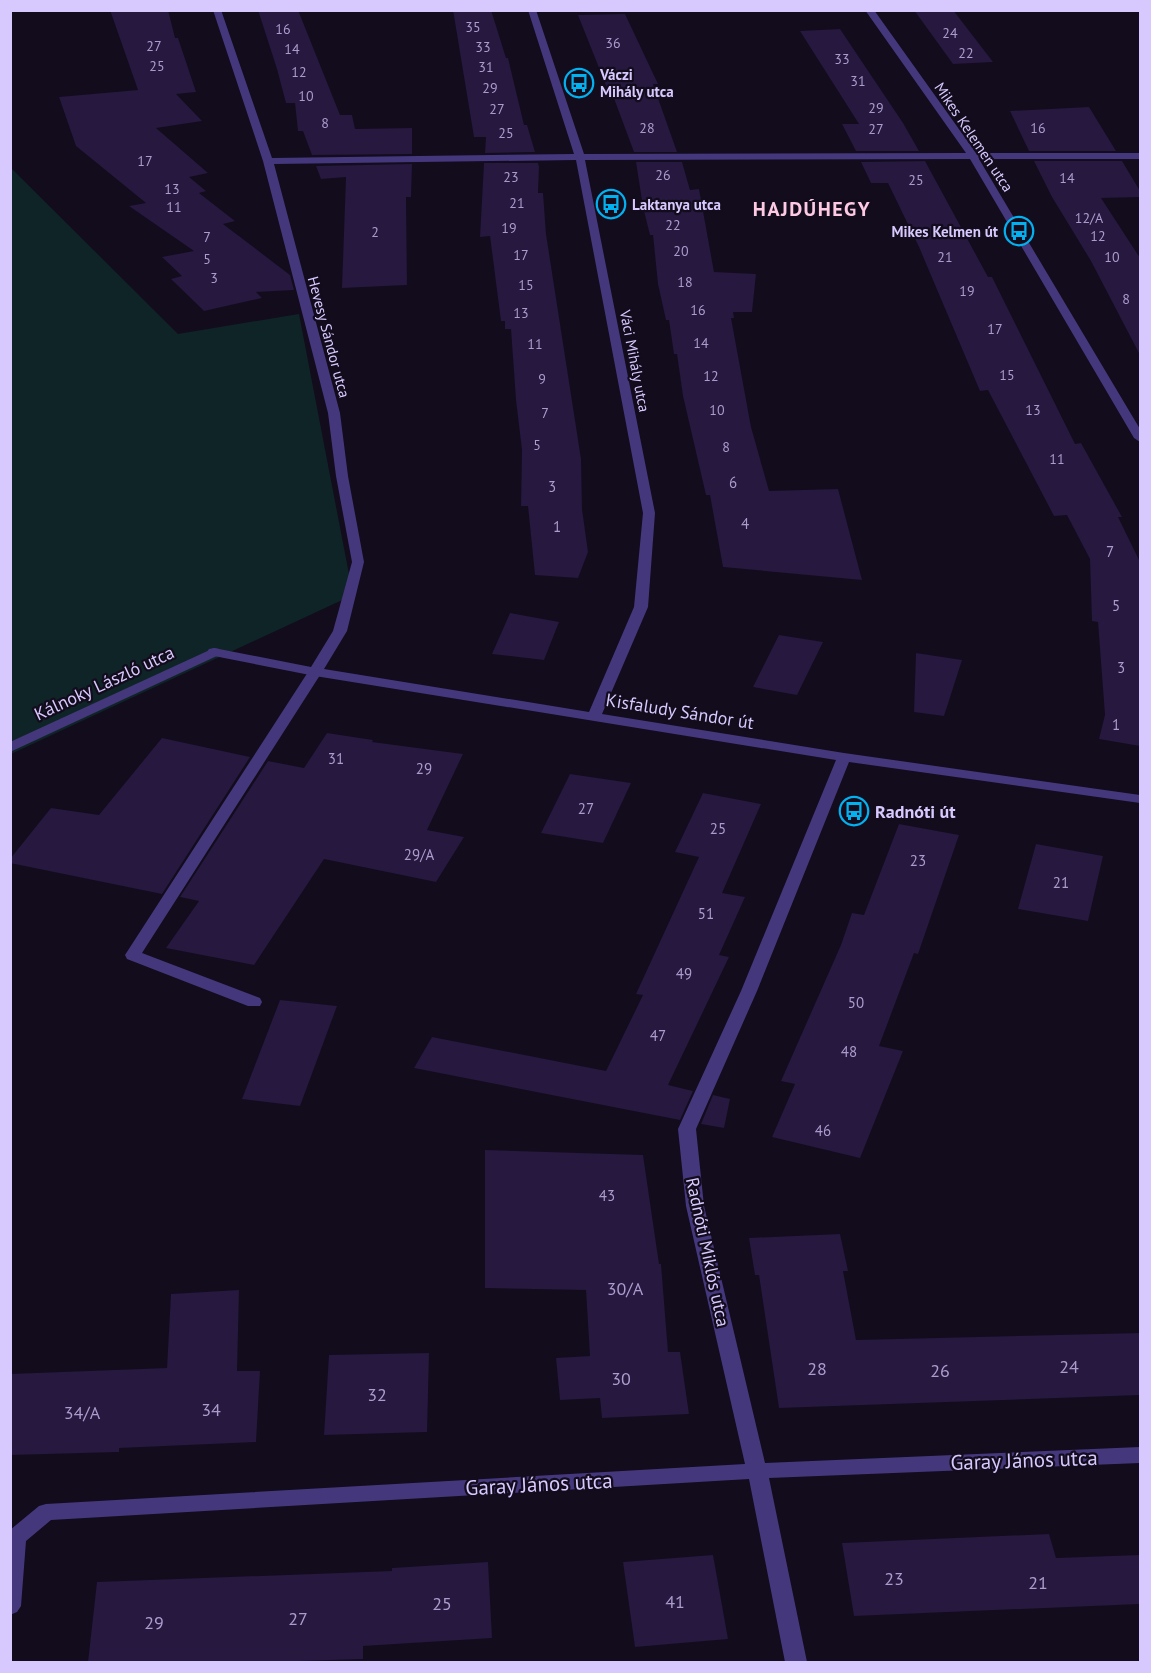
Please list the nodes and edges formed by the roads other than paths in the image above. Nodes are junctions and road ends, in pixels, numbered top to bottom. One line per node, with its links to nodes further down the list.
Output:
1 (217, 10): 7 (street, Hevesy Sándor utca)
2 (532, 10): 6 (street, Váci Mihály utca)
3 (869, 10): 4 (street, Mikes Kelemen utca)
4 (972, 155): 5 (street); 6 (street); 8 (street, Mikes Kelemen utca)
5 (1140, 156)
6 (580, 157): 7 (street); 11 (street, Váci Mihály utca)
7 (268, 161): 10 (street, Hevesy Sándor utca)
8 (1140, 438)
9 (214, 652): 10 (street, Kisfaludy Sándor út); 12 (street, Kálnoky László utca)
10 (315, 672): 11 (street, Kisfaludy Sándor út); 15 (street, Hevesy Sándor utca)
11 (594, 716): 13 (street, Kisfaludy Sándor út)
12 (10, 748)
13 (844, 758): 14 (street, Kisfaludy Sándor út); 17 (street, Radnóti Miklós utca)
14 (1140, 799)
15 (254, 1002)
16 (1140, 1455): 17 (street, Garay János utca)
17 (757, 1471): 18 (street, Garay János utca); 19 (street, Radnóti Miklós utca)
18 (10, 1606)
19 (796, 1662)

